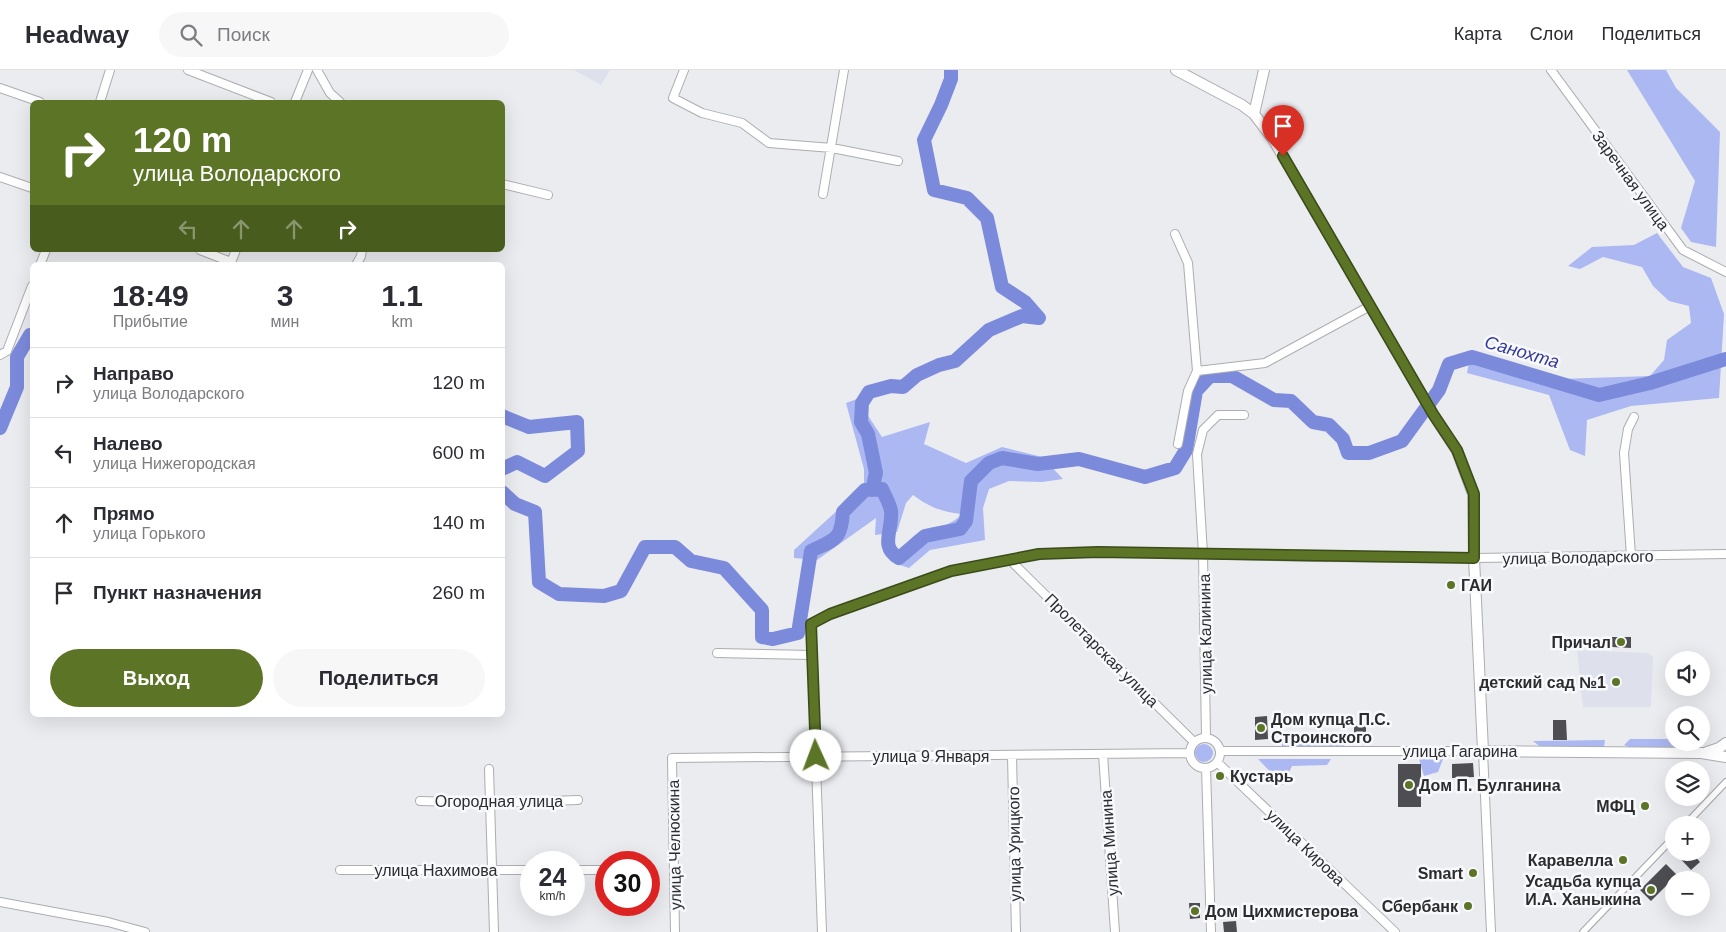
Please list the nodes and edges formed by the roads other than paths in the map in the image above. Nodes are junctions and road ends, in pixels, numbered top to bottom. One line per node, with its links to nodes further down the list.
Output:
1 (110, 70): 12 (street)
2 (188, 70): 13 (street)
3 (308, 70): 14 (street)
4 (317, 70): 15 (street)
5 (684, 70): 17 (street)
6 (844, 70): 17 (street)
7 (1176, 70): 16 (street)
8 (1264, 70): 16 (street)
9 (1551, 70): 27 (street, Заречная улица)
10 (0, 88): 11 (street)
11 (34, 100)
12 (101, 100)
13 (265, 100)
14 (296, 100)
15 (338, 100)
16 (1254, 114): 29 (street)
17 (832, 148): 18 (street); 22 (street)
18 (898, 161)
19 (0, 177): 21 (street)
20 (505, 185): 23 (street)
21 (30, 187)
22 (823, 194)
23 (548, 196)
24 (1175, 234): 31 (street)
25 (205, 252): 26 (street)
26 (229, 262)
27 (1726, 272)
28 (30, 291): 30 (street)
29 (1370, 306): 31 (street); 38 (street)
30 (0, 355)
31 (1197, 371): 34 (street)
32 (1244, 415): 35 (street, улица Калинина)
33 (1634, 417): 37 (street)
34 (1178, 444)
35 (1204, 554): 38 (street, улица Володарского); 39 (street, улица Володарского); 42 (street, улица Калинина)
36 (1726, 554): 37 (street, улица Володарского)
37 (1631, 556): 38 (street, улица Володарского)
38 (1474, 558): 46 (street)
39 (1009, 559): 41 (street, улица Володарского); 43 (street, Пролетарская улица)
40 (717, 653): 41 (street)
41 (812, 655): 50 (street)
42 (1206, 737): 43 (street); 45 (street)
43 (1194, 742): 47 (street)
44 (1726, 743): 48 (street)
45 (1220, 751): 46 (street, улица Гагарина); 54 (street)
46 (1483, 751): 48 (street, улица Гагарина); 75 (street)
47 (1189, 753): 49 (street, улица 9 Января); 55 (street)
48 (1701, 753): 52 (street)
49 (1103, 754): 51 (street, улица 9 Января); 72 (street, улица Минина)
50 (816, 756): 51 (street, улица 9 Января); 53 (street, улица 9 Января); 70 (street)
51 (1012, 756): 71 (street, улица Урицкого)
52 (1726, 757)
53 (672, 758): 69 (street, улица Челюскина)
54 (1217, 762): 55 (street); 74 (street, улица Кирова)
55 (1206, 768): 73 (street)
56 (489, 769): 60 (street)
57 (1726, 782): 61 (street)
58 (578, 800): 60 (street, Огородная улица)
59 (420, 801): 60 (street, Огородная улица)
60 (490, 803): 64 (street)
61 (1694, 816)
62 (1665, 846): 76 (street)
63 (340, 870): 64 (street, улица Нахимова)
64 (492, 870): 65 (street, улица Нахимова); 68 (street)
65 (520, 870)
66 (0, 902): 67 (street)
67 (145, 932)
68 (494, 932)
69 (675, 932)
70 (822, 932)
71 (1016, 932)
72 (1116, 932)
73 (1211, 932)
74 (1395, 932)
75 (1491, 932)
76 (1582, 932)

